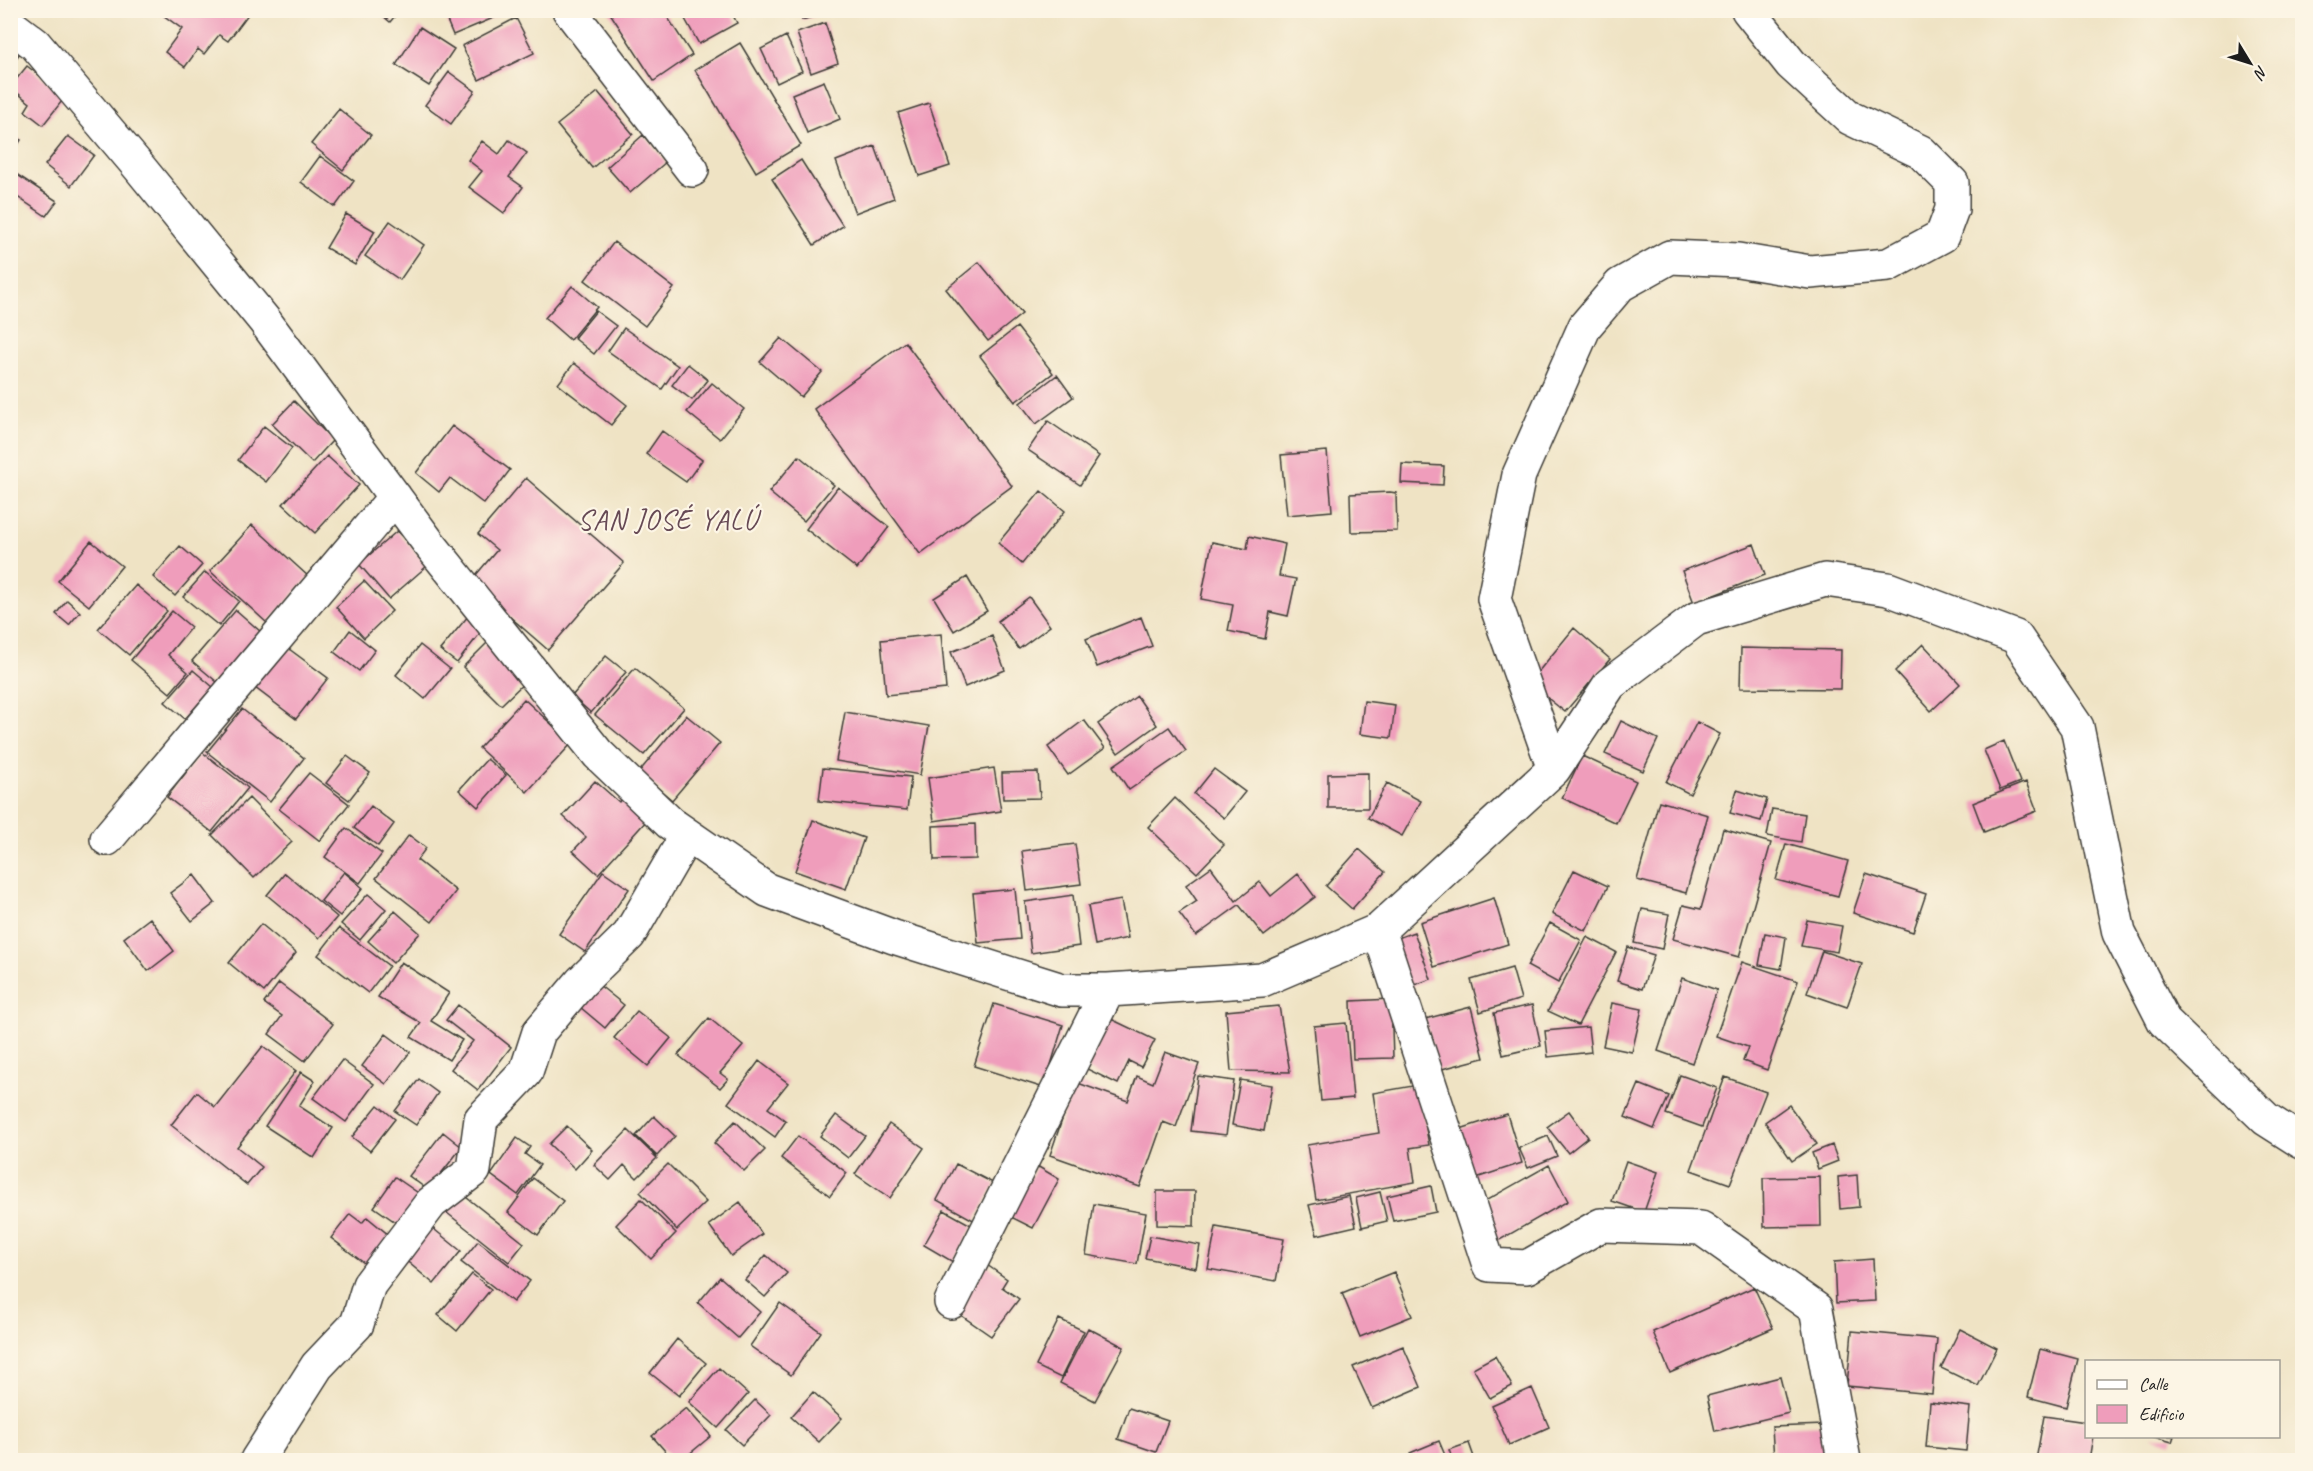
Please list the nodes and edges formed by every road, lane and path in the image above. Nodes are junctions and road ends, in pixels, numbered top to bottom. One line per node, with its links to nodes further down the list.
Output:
1 (569, 10): 4 (street)
2 (1748, 10): 6 (street)
3 (10, 25): 5 (street)
4 (692, 170)
5 (395, 497): 7 (street); 8 (street)
6 (1554, 769): 9 (street); 11 (street)
7 (687, 835): 10 (street); 13 (street)
8 (107, 839)
9 (1379, 930): 10 (street); 14 (street)
10 (1108, 990): 12 (street)
11 (2302, 1142)
12 (951, 1302)
13 (257, 1461)
14 (1844, 1461)

